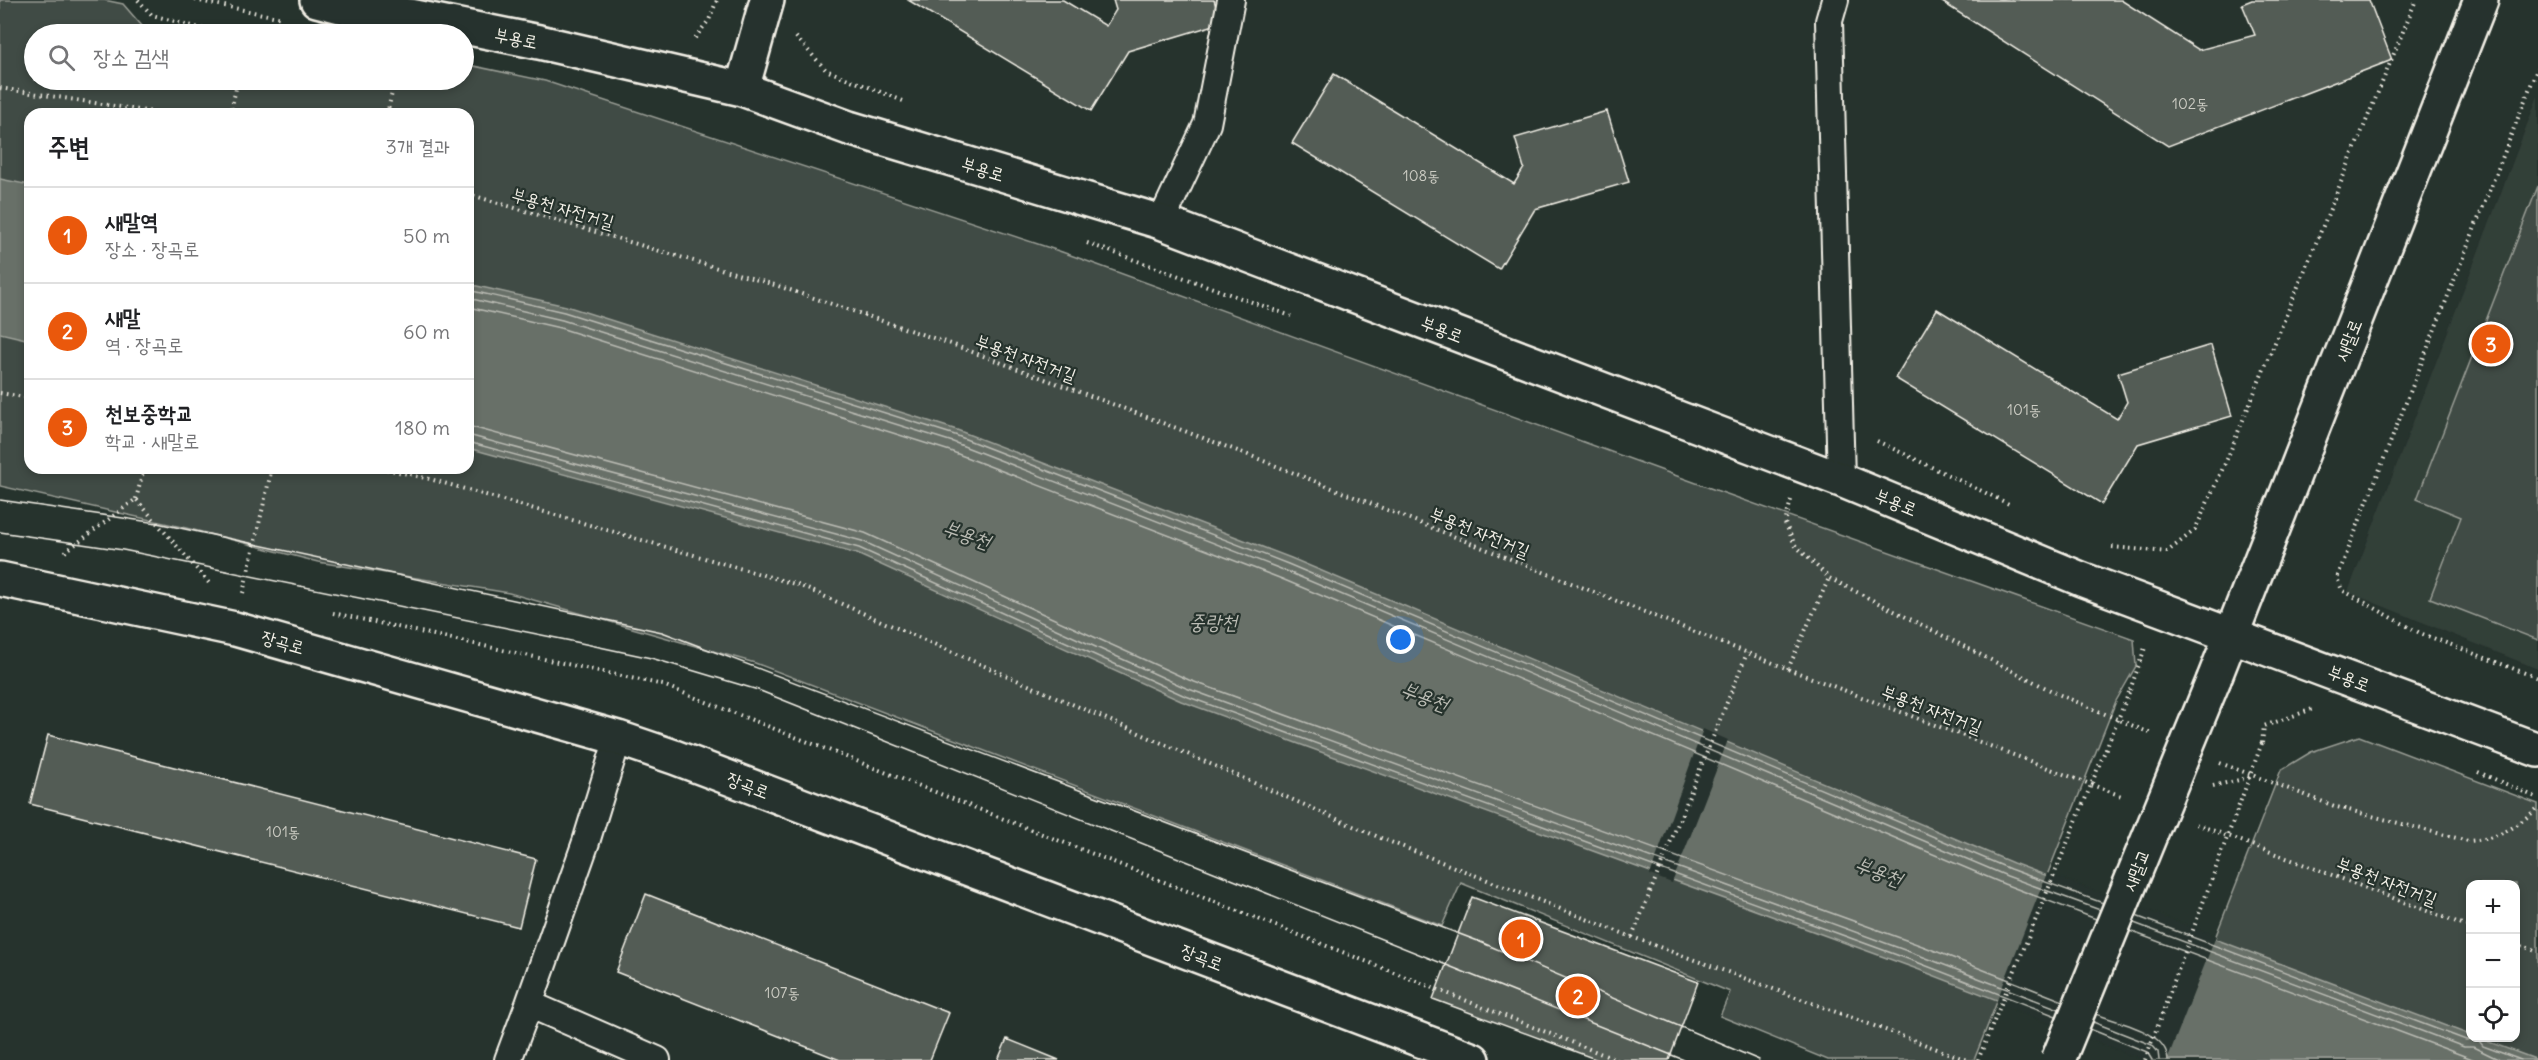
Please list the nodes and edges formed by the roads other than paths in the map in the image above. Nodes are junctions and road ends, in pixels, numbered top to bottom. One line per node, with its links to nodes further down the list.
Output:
1 (317, 0): 6 (street, 부용로)
2 (767, 0): 7 (street)
3 (1231, 0): 8 (lane)
4 (1835, 0): 9 (lane)
5 (2481, 0): 11 (street, 새말로)
6 (412, 8): 7 (street, 부용로)
7 (742, 89): 8 (street, 부용로)
8 (1161, 222): 9 (street, 부용로)
9 (1841, 480): 11 (street, 부용로)
10 (11, 581): 13 (street, 장곡로)
11 (2232, 633): 12 (street, 새말로); 14 (street, 부용로)
12 (2214, 679): 19 (street, 새말교, bridge)
13 (618, 738): 15 (lane); 16 (street, 장곡로)
14 (2538, 750)
15 (529, 1004): 17 (lane); 18 (lane)
16 (1455, 1057)
17 (508, 1060)
18 (657, 1060)
19 (2058, 1060)

